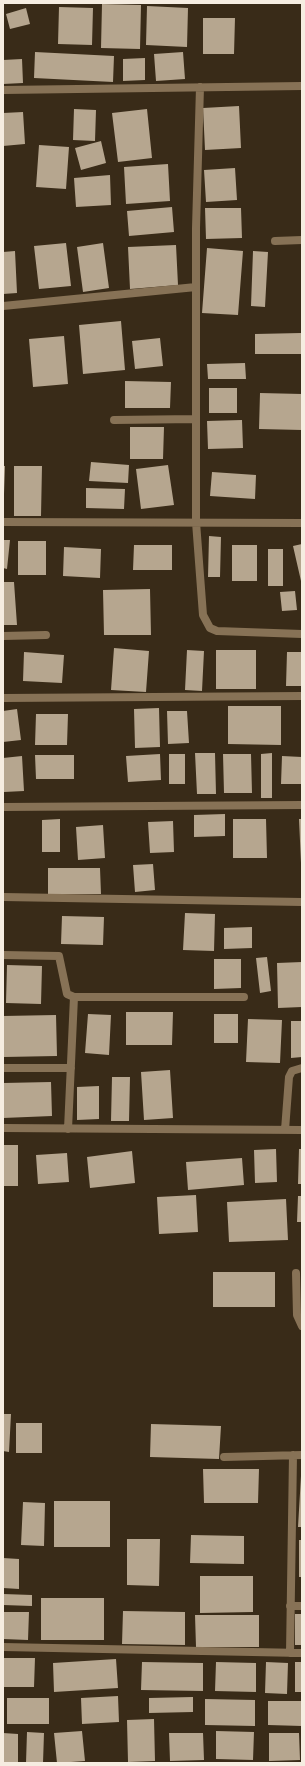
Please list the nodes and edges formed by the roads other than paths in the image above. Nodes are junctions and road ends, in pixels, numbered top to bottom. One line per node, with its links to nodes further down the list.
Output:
1 (302, 86): 2 (street)
2 (200, 87): 3 (street); 6 (street)
3 (3, 90)
4 (302, 240): 5 (street)
5 (275, 241)
6 (196, 288): 7 (street); 8 (street)
7 (3, 306)
8 (196, 419): 9 (street); 11 (street)
9 (114, 420)
10 (3, 522): 11 (street)
11 (196, 522): 12 (street); 13 (street)
12 (302, 523)
13 (302, 634)
14 (46, 635): 15 (street)
15 (3, 636)
16 (302, 696): 17 (street)
17 (3, 698)
18 (302, 805): 19 (street)
19 (3, 807)
20 (3, 897): 21 (street)
21 (302, 902)
22 (3, 955): 24 (street)
23 (244, 997): 24 (street)
24 (74, 998): 26 (street)
25 (3, 1068): 26 (street)
26 (71, 1068): 29 (street)
27 (302, 1068): 30 (street)
28 (3, 1128): 29 (street)
29 (68, 1129): 30 (street)
30 (285, 1130): 31 (street)
31 (302, 1130)
32 (296, 1273): 33 (street)
33 (302, 1326)
34 (293, 1455): 35 (street); 36 (street); 37 (street)
35 (302, 1455)
36 (224, 1457)
37 (290, 1606): 38 (street); 40 (street)
38 (302, 1606)
39 (3, 1647): 40 (street)
40 (290, 1653): 41 (street)
41 (302, 1653)

